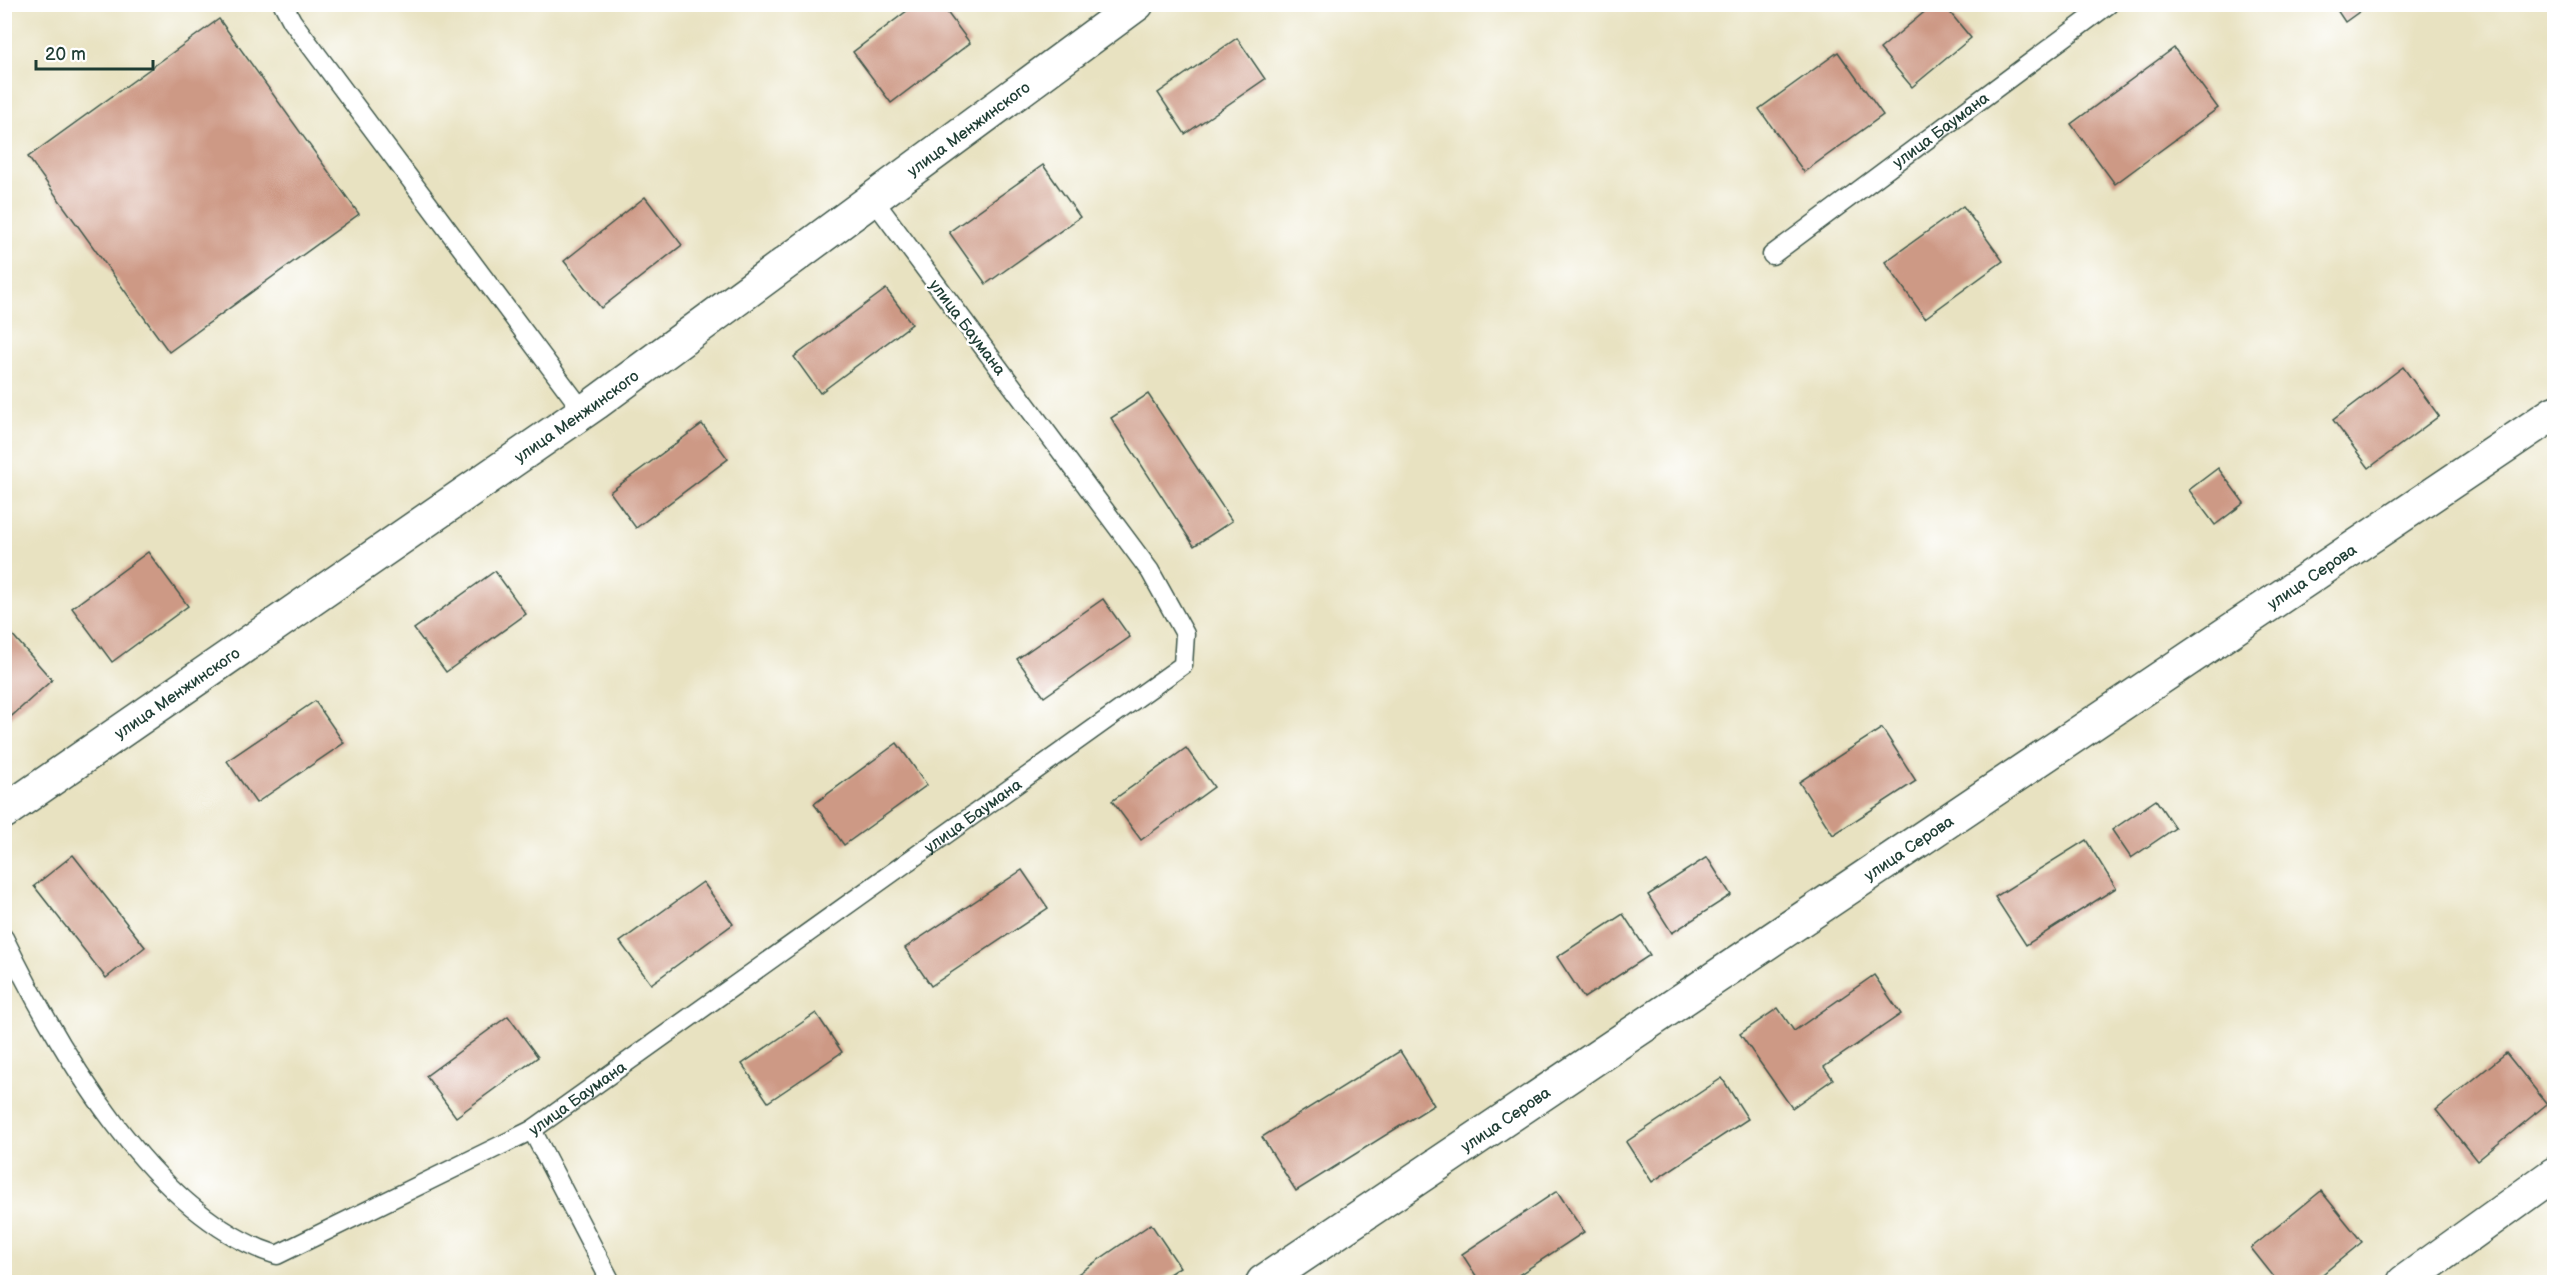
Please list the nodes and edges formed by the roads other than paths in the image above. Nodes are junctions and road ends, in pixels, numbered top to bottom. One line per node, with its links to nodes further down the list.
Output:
1 (283, 4): 6 (lane)
2 (1137, 4): 4 (street, улица Менжинского)
3 (2109, 4): 5 (lane, улица Баумана)
4 (873, 199): 6 (street, улица Менжинского); 10 (lane, улица Баумана)
5 (1772, 255)
6 (583, 411): 8 (street, улица Менжинского)
7 (2554, 413): 13 (street, улица Серова)
8 (4, 812)
9 (4, 938): 10 (lane, улица Баумана)
10 (532, 1130): 12 (lane)
11 (2554, 1174): 14 (street)
12 (611, 1282)
13 (1263, 1282)
14 (2404, 1282)

